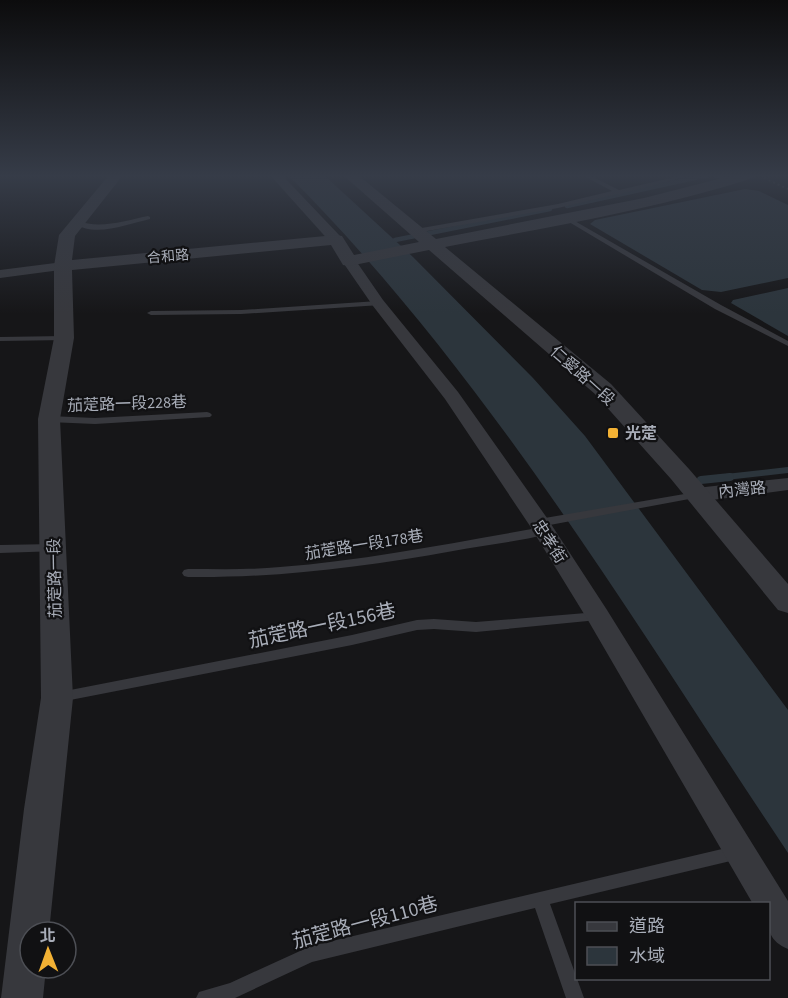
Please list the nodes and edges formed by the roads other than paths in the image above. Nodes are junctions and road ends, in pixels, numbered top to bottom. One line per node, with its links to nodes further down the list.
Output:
1 (130, 222): 7 (lane)
2 (319, 222): 9 (street, 忠孝街)
3 (405, 222): 8 (street, 仁愛路一段)
4 (492, 222): 8 (lane)
5 (539, 222): 8 (street)
6 (572, 222): 17 (lane)
7 (77, 223): 11 (street, 茄萣路一段)
8 (423, 237): 10 (street); 21 (street, 仁愛路一段)
9 (336, 240): 10 (street, 忠孝街); 11 (street, 合和路)
10 (356, 260): 13 (street, 忠孝街)
11 (63, 266): 12 (street, 合和路); 15 (street, 茄萣路一段)
12 (0, 274)
13 (378, 303): 14 (lane); 22 (street, 忠孝街)
14 (151, 313)
15 (64, 338): 16 (lane); 19 (street, 茄萣路一段)
16 (0, 339)
17 (788, 344)
18 (207, 415): 19 (lane, 茄萣路一段228巷)
19 (49, 419): 23 (street, 茄萣路一段)
20 (788, 484): 21 (street, 內灣路)
21 (696, 495): 22 (lane, 茄萣路一段178巷); 26 (street, 仁愛路一段)
22 (547, 525): 25 (lane, 茄萣路一段178巷); 27 (street, 忠孝街)
23 (54, 548): 24 (lane); 28 (street, 茄萣路一段)
24 (0, 549)
25 (188, 573)
26 (788, 603)
27 (598, 616): 28 (lane, 茄萣路一段156巷); 29 (street, 忠孝街)
28 (57, 698): 34 (street, 茄萣路一段)
29 (739, 852): 30 (lane, 茄萣路一段110巷); 31 (street, 忠孝街)
30 (540, 899): 35 (lane, 茄萣路一段110巷); 36 (lane)
31 (770, 902)
32 (770, 903): 33 (street, 忠孝街)
33 (788, 932)
34 (22, 998)
35 (205, 998)
36 (575, 998)

